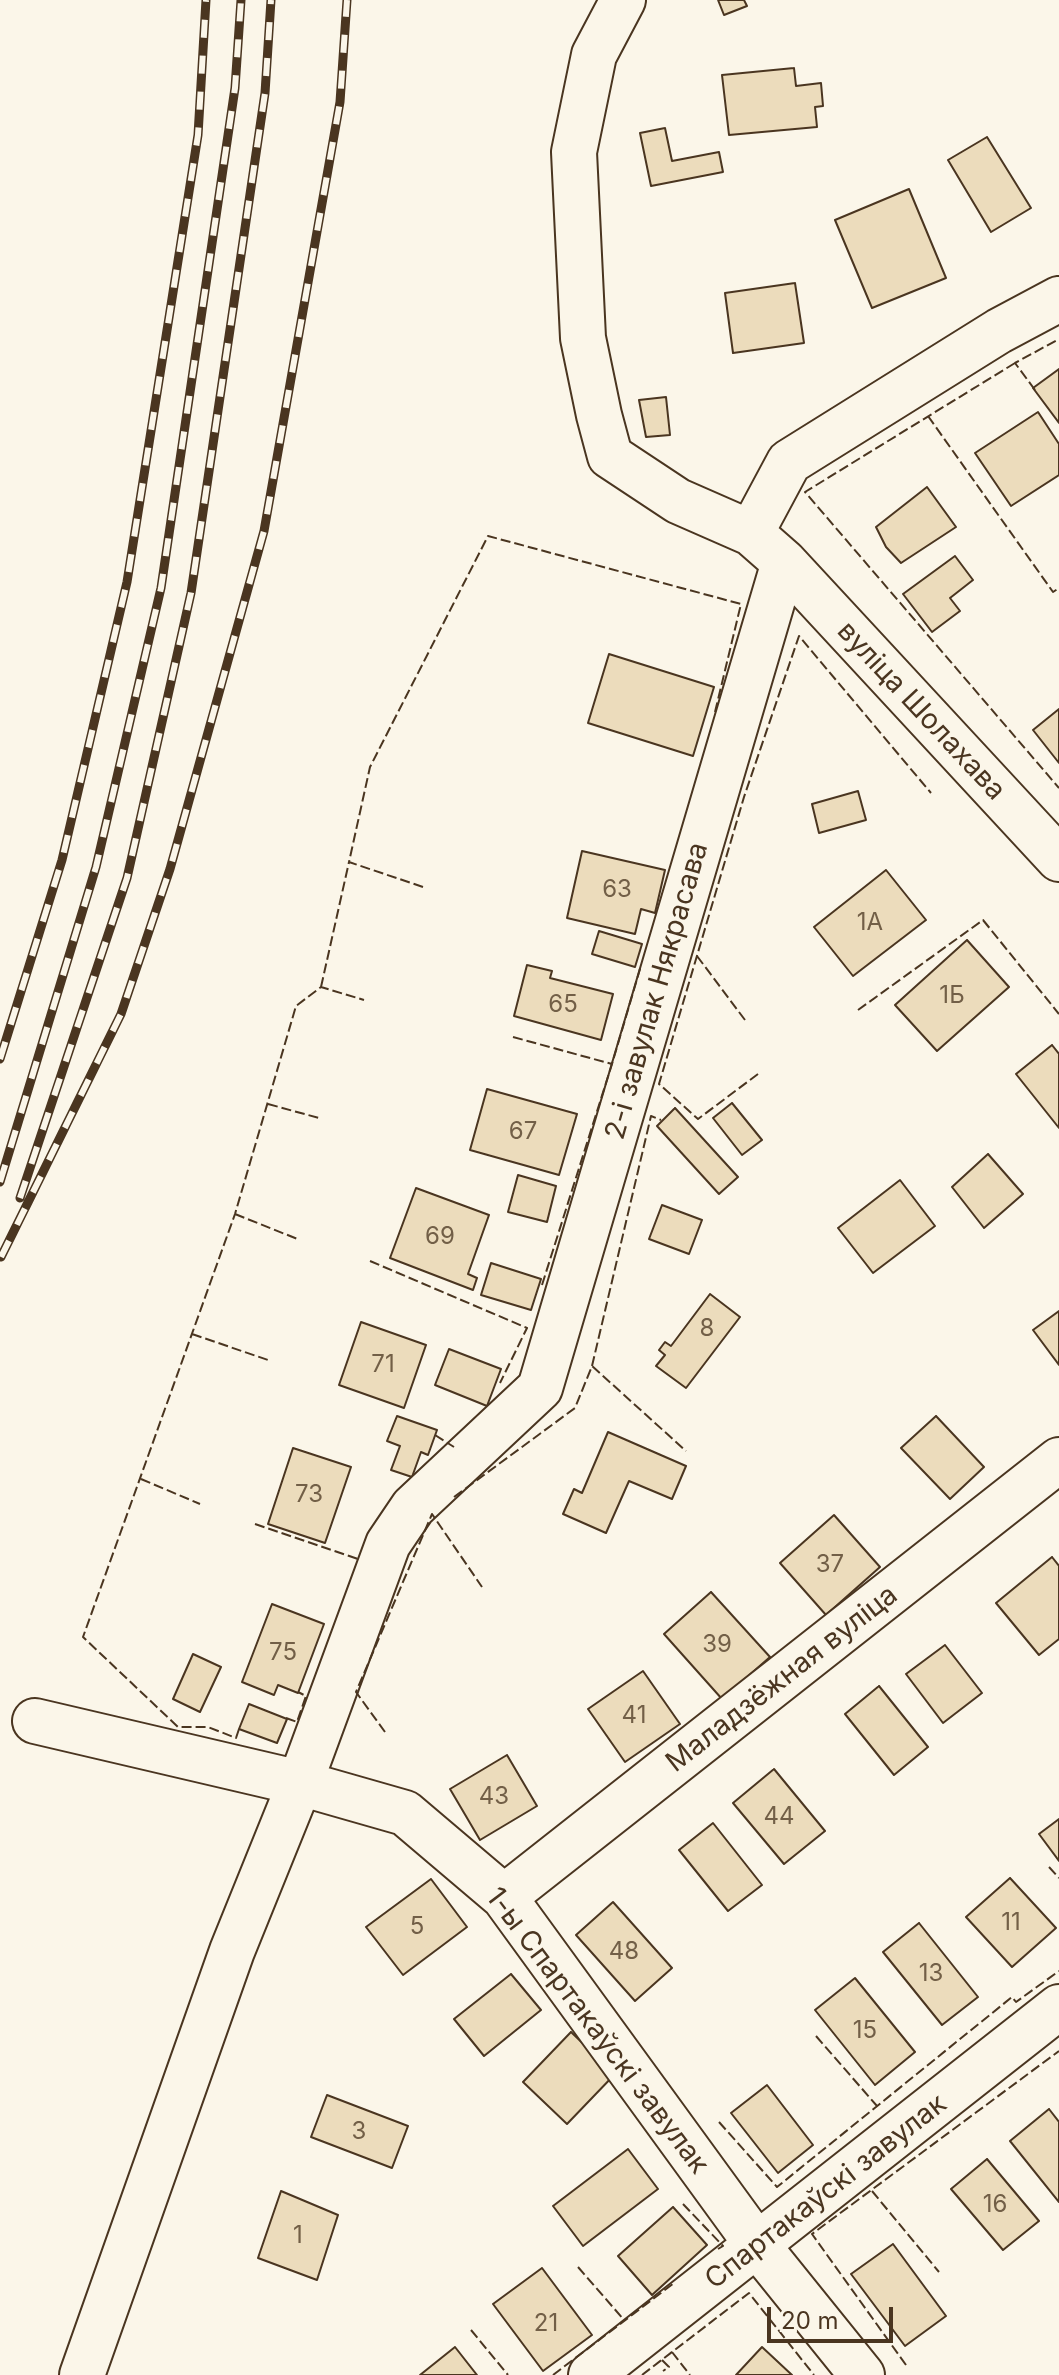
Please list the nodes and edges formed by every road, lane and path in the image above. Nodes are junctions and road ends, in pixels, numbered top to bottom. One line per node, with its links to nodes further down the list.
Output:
1 (623, 0): 3 (street)
2 (1059, 299): 3 (street)
3 (751, 533): 4 (street)
4 (784, 562): 5 (street, вуліца Шолахава); 8 (street, 2-і завулак Някрасава)
5 (1059, 859)
6 (1059, 1460): 9 (street, Маладзёжная вуліца)
7 (35, 1721): 8 (street, 1-ы Спартакаўскі завулак)
8 (300, 1783): 9 (street, 1-ы Спартакаўскі завулак); 12 (street, 2-і завулак Някрасава)
9 (504, 1897): 11 (street, 1-ы Спартакаўскі завулак)
10 (1059, 2007): 11 (street, Спартакаўскі завулак)
11 (758, 2246): 13 (street, Спартакаўскі завулак); 14 (street, 1-ы Спартакаўскі завулак)
12 (82, 2375)
13 (591, 2375)
14 (862, 2375)

